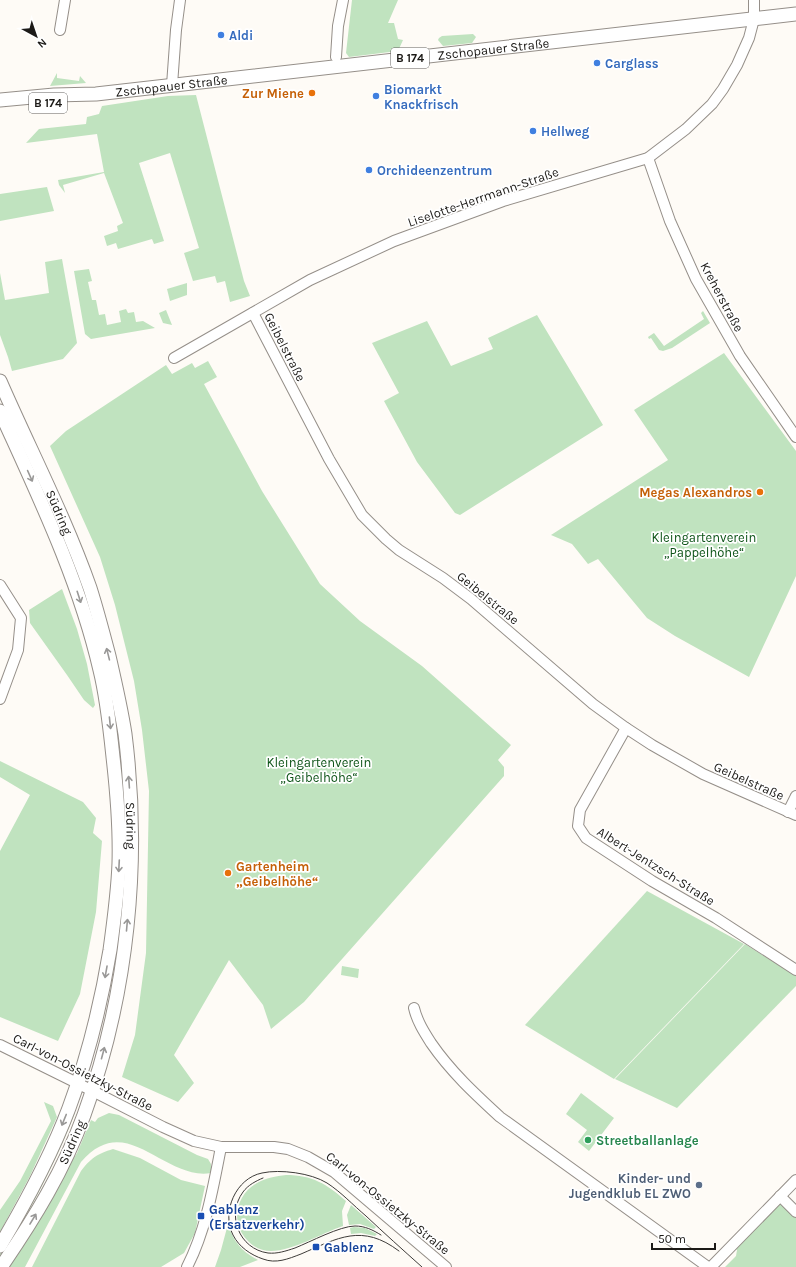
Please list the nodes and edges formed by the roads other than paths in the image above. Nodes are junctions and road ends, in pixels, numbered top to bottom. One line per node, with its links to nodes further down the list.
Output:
1 (65, 0): 7 (street)
2 (180, 0): 9 (street)
3 (343, 0): 8 (street)
4 (754, 0): 6 (street, Liselotte-Herrmann-Straße)
5 (796, 14): 6 (main road, Zschopauer Straße / B 174)
6 (754, 19): 9 (main road, Zschopauer Straße / B 174); 13 (street, Liselotte-Herrmann-Straße)
7 (60, 30)
8 (336, 57)
9 (172, 85): 10 (main road, Zschopauer Straße / B 174)
10 (96, 94): 11 (main road, Zschopauer Straße / B 174); 12 (main road, Zschopauer Straße / B 174)
11 (0, 100)
12 (0, 108)
13 (648, 158): 14 (street, Liselotte-Herrmann-Straße); 18 (street, Kreherstraße)
14 (253, 313): 15 (street, Liselotte-Herrmann-Straße); 21 (street, Geibelstraße)
15 (174, 358)
16 (0, 381): 28 (main road, Südring, one-way to 16)
17 (0, 411): 27 (main road, Südring, one-way to 27)
18 (796, 437)
19 (0, 585): 20 (street)
20 (0, 699)
21 (626, 728): 23 (street, Geibelstraße); 24 (street, Albert-Jentzsch-Straße)
22 (796, 796): 23 (street)
23 (792, 814)
24 (796, 970)
25 (414, 1008): 37 (street)
26 (0, 1045): 27 (street, Carl-von-Ossietzky-Straße)
27 (77, 1083): 28 (street, Carl-von-Ossietzky-Straße); 33 (main road, Südring, one-way to 33)
28 (91, 1090): 29 (street, Carl-von-Ossietzky-Straße); 34 (main road, Südring, one-way to 28)
29 (221, 1147): 35 (street); 36 (street, Carl-von-Ossietzky-Straße)
30 (796, 1180): 31 (street)
31 (780, 1196): 32 (street); 38 (street)
32 (796, 1212)
33 (0, 1246)
34 (1, 1267)
35 (187, 1267)
36 (446, 1267)
37 (708, 1267)
38 (711, 1267)

